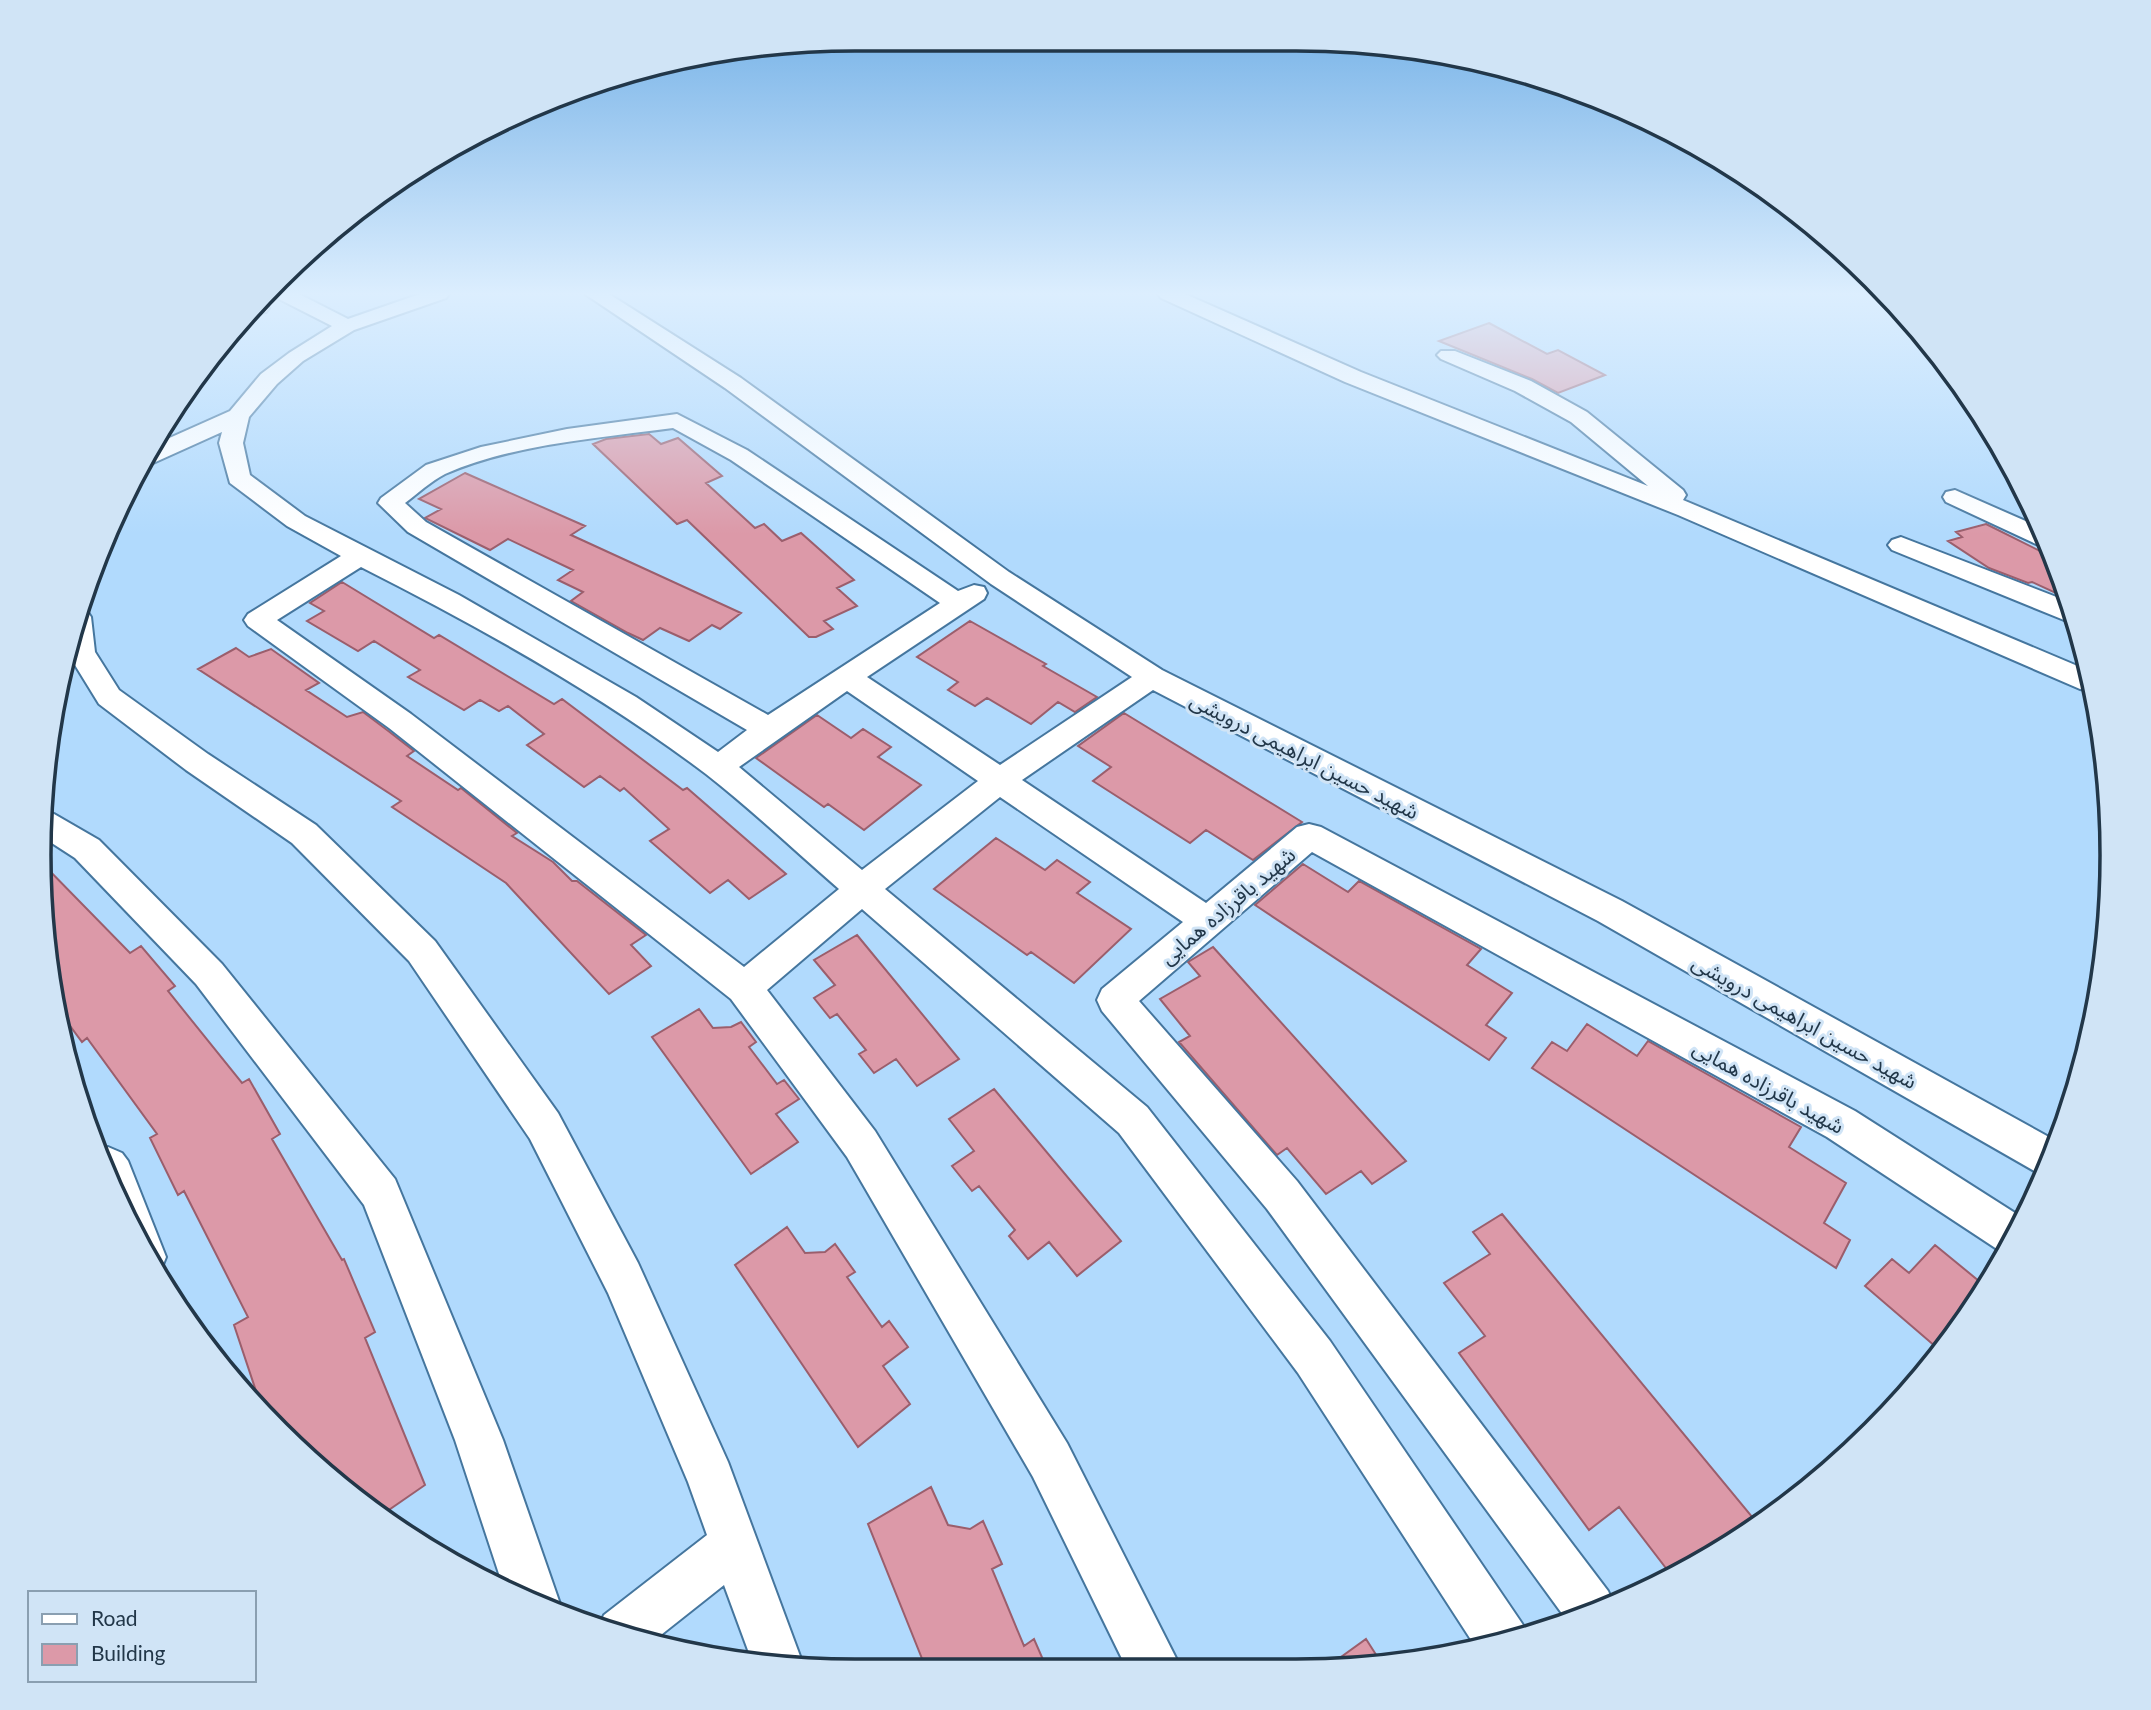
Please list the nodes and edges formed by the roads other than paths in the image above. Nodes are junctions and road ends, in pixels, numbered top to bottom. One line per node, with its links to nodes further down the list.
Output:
1 (276, 374): 5 (street)
2 (719, 374): 12 (street, شهید حسین ابراهیمی درویشی)
3 (1346, 374): 8 (street)
4 (1493, 374): 8 (street)
5 (238, 416): 6 (street); 11 (street)
6 (159, 452)
7 (1955, 497): 9 (street)
8 (1687, 510): 18 (street)
9 (2033, 533)
10 (1901, 545): 14 (street)
11 (360, 556): 20 (street); 25 (street)
12 (1000, 578): 13 (street); 17 (street, شهید حسین ابراهیمی درویشی)
13 (957, 603): 16 (street); 19 (street)
14 (2062, 609)
15 (79, 644): 28 (street)
16 (847, 677): 19 (street); 21 (street)
17 (1152, 677): 21 (street); 26 (street, شهید حسین ابراهیمی درویشی)
18 (2080, 678)
19 (769, 729): 20 (street)
20 (718, 767): 23 (street)
21 (1000, 780): 23 (street); 24 (street)
22 (52, 827): 29 (street)
23 (862, 889): 25 (street); 32 (street)
24 (1207, 921): 27 (street, شهید باقرزاده همایی); 30 (street, شهید باقرزاده همایی)
25 (744, 988): 34 (street)
26 (2042, 1155)
27 (2006, 1231)
28 (735, 1545): 31 (street); 33 (street)
29 (529, 1590)
30 (1587, 1605)
31 (630, 1627)
32 (1497, 1634)
33 (776, 1655)
34 (1150, 1659)

